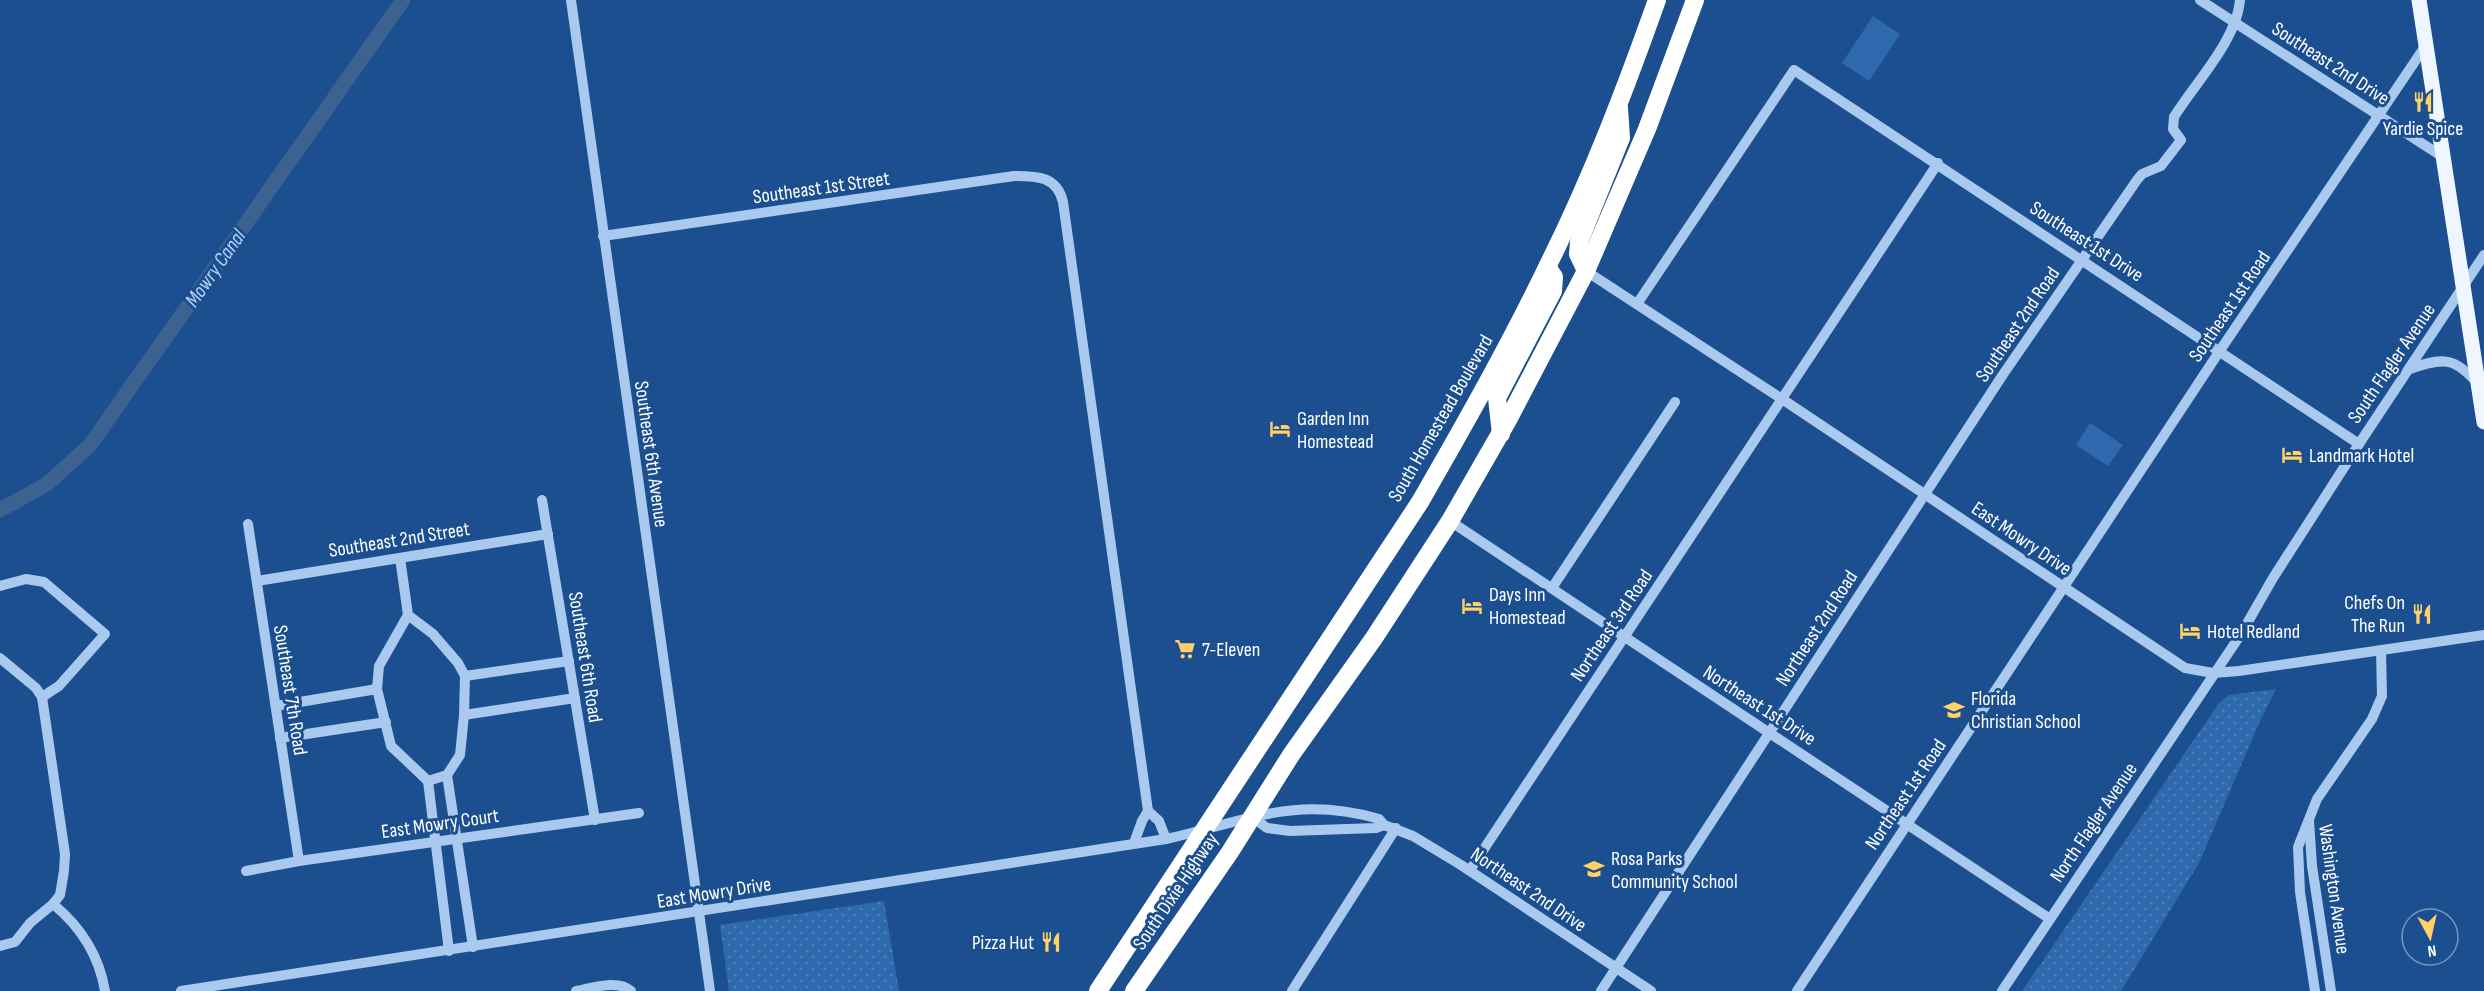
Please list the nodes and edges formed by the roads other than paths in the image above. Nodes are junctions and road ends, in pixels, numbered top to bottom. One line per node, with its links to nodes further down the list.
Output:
1 (571, 0): 13 (street, Southeast 6th Avenue)
2 (1657, 0): 9 (highway, South Homestead Boulevard)
3 (1695, 0): 17 (highway)
4 (2200, 0): 7 (street, Southeast 2nd Drive)
5 (2240, 0): 7 (street, Southeast 2nd Road)
6 (2419, 0): 8 (main road)
7 (2235, 23): 10 (street, Southeast 2nd Drive); 15 (street, Southeast 2nd Road)
8 (2426, 45): 10 (street, Southeast 1st Road); 11 (main road)
9 (1618, 103): 16 (highway, South Homestead Boulevard); 17 (highway)
10 (2378, 115): 11 (street, Southeast 2nd Drive); 20 (street, Southeast 1st Road)
11 (2443, 157): 18 (main road)
12 (1938, 163): 15 (street, Southeast 1st Drive); 19 (street, Southeast 1st Drive); 23 (street, Northeast 3rd Road)
13 (603, 236): 56 (street, Southeast 1st Street); 73 (street, Southeast 6th Avenue)
14 (2484, 255): 18 (street, South Flagler Avenue)
15 (2082, 261): 20 (street, Southeast 1st Drive); 28 (street, Southeast 2nd Road)
16 (1547, 267): 26 (highway); 64 (highway, South Homestead Boulevard)
17 (1586, 271): 19 (street, East Mowry Drive); 26 (highway)
18 (2463, 288): 21 (street, South Flagler Avenue); 22 (main road)
19 (1637, 304): 23 (street, East Mowry Drive)
20 (2219, 352): 27 (street, Southeast 1st Drive); 37 (street, Southeast 1st Road)
21 (2410, 369): 22 (street); 27 (street, South Flagler Avenue)
22 (2478, 384): 25 (main road)
23 (1782, 399): 28 (street, East Mowry Drive); 40 (street, Northeast 3rd Road)
24 (1675, 402): 36 (street)
25 (2484, 422)
26 (1500, 434): 30 (highway)
27 (2359, 444): 44 (street, South Flagler Avenue)
28 (1925, 495): 37 (street, East Mowry Drive); 52 (street, Northeast 2nd Road)
29 (542, 500): 32 (street, Southeast 6th Road)
30 (1450, 520): 36 (street, Northeast 1st Drive); 58 (highway)
31 (248, 524): 34 (street, Southeast 7th Road)
32 (548, 534): 33 (street, Southeast 2nd Street); 43 (street, Southeast 6th Road)
33 (400, 558): 34 (street, Southeast 2nd Street); 38 (street)
34 (257, 581): 49 (street, Southeast 7th Road)
35 (0, 586): 47 (street)
36 (1552, 588): 40 (street, Northeast 1st Drive)
37 (2065, 588): 44 (street, East Mowry Drive); 61 (street, Northeast 1st Road)
38 (408, 615): 45 (street); 46 (street)
39 (2484, 634): 41 (street, East Mowry Drive)
40 (1625, 636): 52 (street, Northeast 1st Drive); 70 (street, Northeast 3rd Road)
41 (2381, 650): 44 (street, East Mowry Drive); 59 (street)
42 (0, 658): 47 (street)
43 (569, 661): 45 (street); 48 (street, Southeast 6th Road)
44 (2213, 673): 74 (street, North Flagler Avenue)
45 (465, 676): 50 (street)
46 (377, 689): 49 (street); 51 (street)
47 (42, 697): 72 (street)
48 (575, 698): 50 (street); 60 (street, Southeast 6th Road)
49 (276, 706): 53 (street, Southeast 7th Road)
50 (464, 715): 54 (street)
51 (386, 722): 53 (street); 55 (street)
52 (1770, 733): 61 (street, Northeast 1st Drive); 78 (street, Northeast 2nd Road)
53 (280, 738): 69 (street, Southeast 7th Road)
54 (447, 775): 55 (street); 66 (street)
55 (428, 781): 67 (street)
56 (1148, 811): 65 (street); 68 (street)
57 (639, 813): 60 (street, East Mowry Court)
58 (1252, 817): 62 (street, Northeast 2nd Drive); 62 (street, Northeast 2nd Drive); 64 (street, East Mowry Drive); 79 (highway, South Dixie Highway)
59 (2309, 817): 91 (street, Washington Avenue); 92 (street, Washington Avenue)
60 (595, 820): 66 (street, East Mowry Court)
61 (1907, 824): 74 (street, Northeast 1st Drive); 89 (street, Northeast 1st Road)
62 (1384, 825): 63 (street, Northeast 2nd Drive)
63 (1396, 828): 70 (street, Northeast 2nd Drive); 86 (street)
64 (1205, 829): 65 (street, East Mowry Drive); 85 (highway, South Dixie Highway)
65 (1166, 838): 68 (street, East Mowry Drive)
66 (455, 839): 67 (street, East Mowry Court); 76 (street)
67 (435, 842): 69 (street, East Mowry Court); 77 (street)
68 (1134, 843): 73 (street, East Mowry Drive)
69 (299, 861): 71 (street, East Mowry Court)
70 (1470, 870): 78 (street, Northeast 2nd Drive)
71 (246, 871)
72 (53, 904): 75 (street); 80 (street)
73 (699, 913): 76 (street, East Mowry Drive); 84 (street, Southeast 6th Avenue)
74 (2050, 920): 90 (street, North Flagler Avenue)
75 (0, 946)
76 (473, 947): 77 (street, East Mowry Drive)
77 (449, 951): 81 (street, East Mowry Drive)
78 (1616, 968): 87 (street, Northeast 2nd Road); 88 (street, Northeast 2nd Drive)
79 (1136, 990)
80 (105, 991)
81 (181, 991)
82 (576, 991): 83 (street)
83 (631, 991)
84 (710, 991)
85 (1098, 991)
86 (1292, 991)
87 (1601, 991)
88 (1651, 991)
89 (1797, 991)
90 (2002, 991)
91 (2315, 991)
92 (2331, 991)

